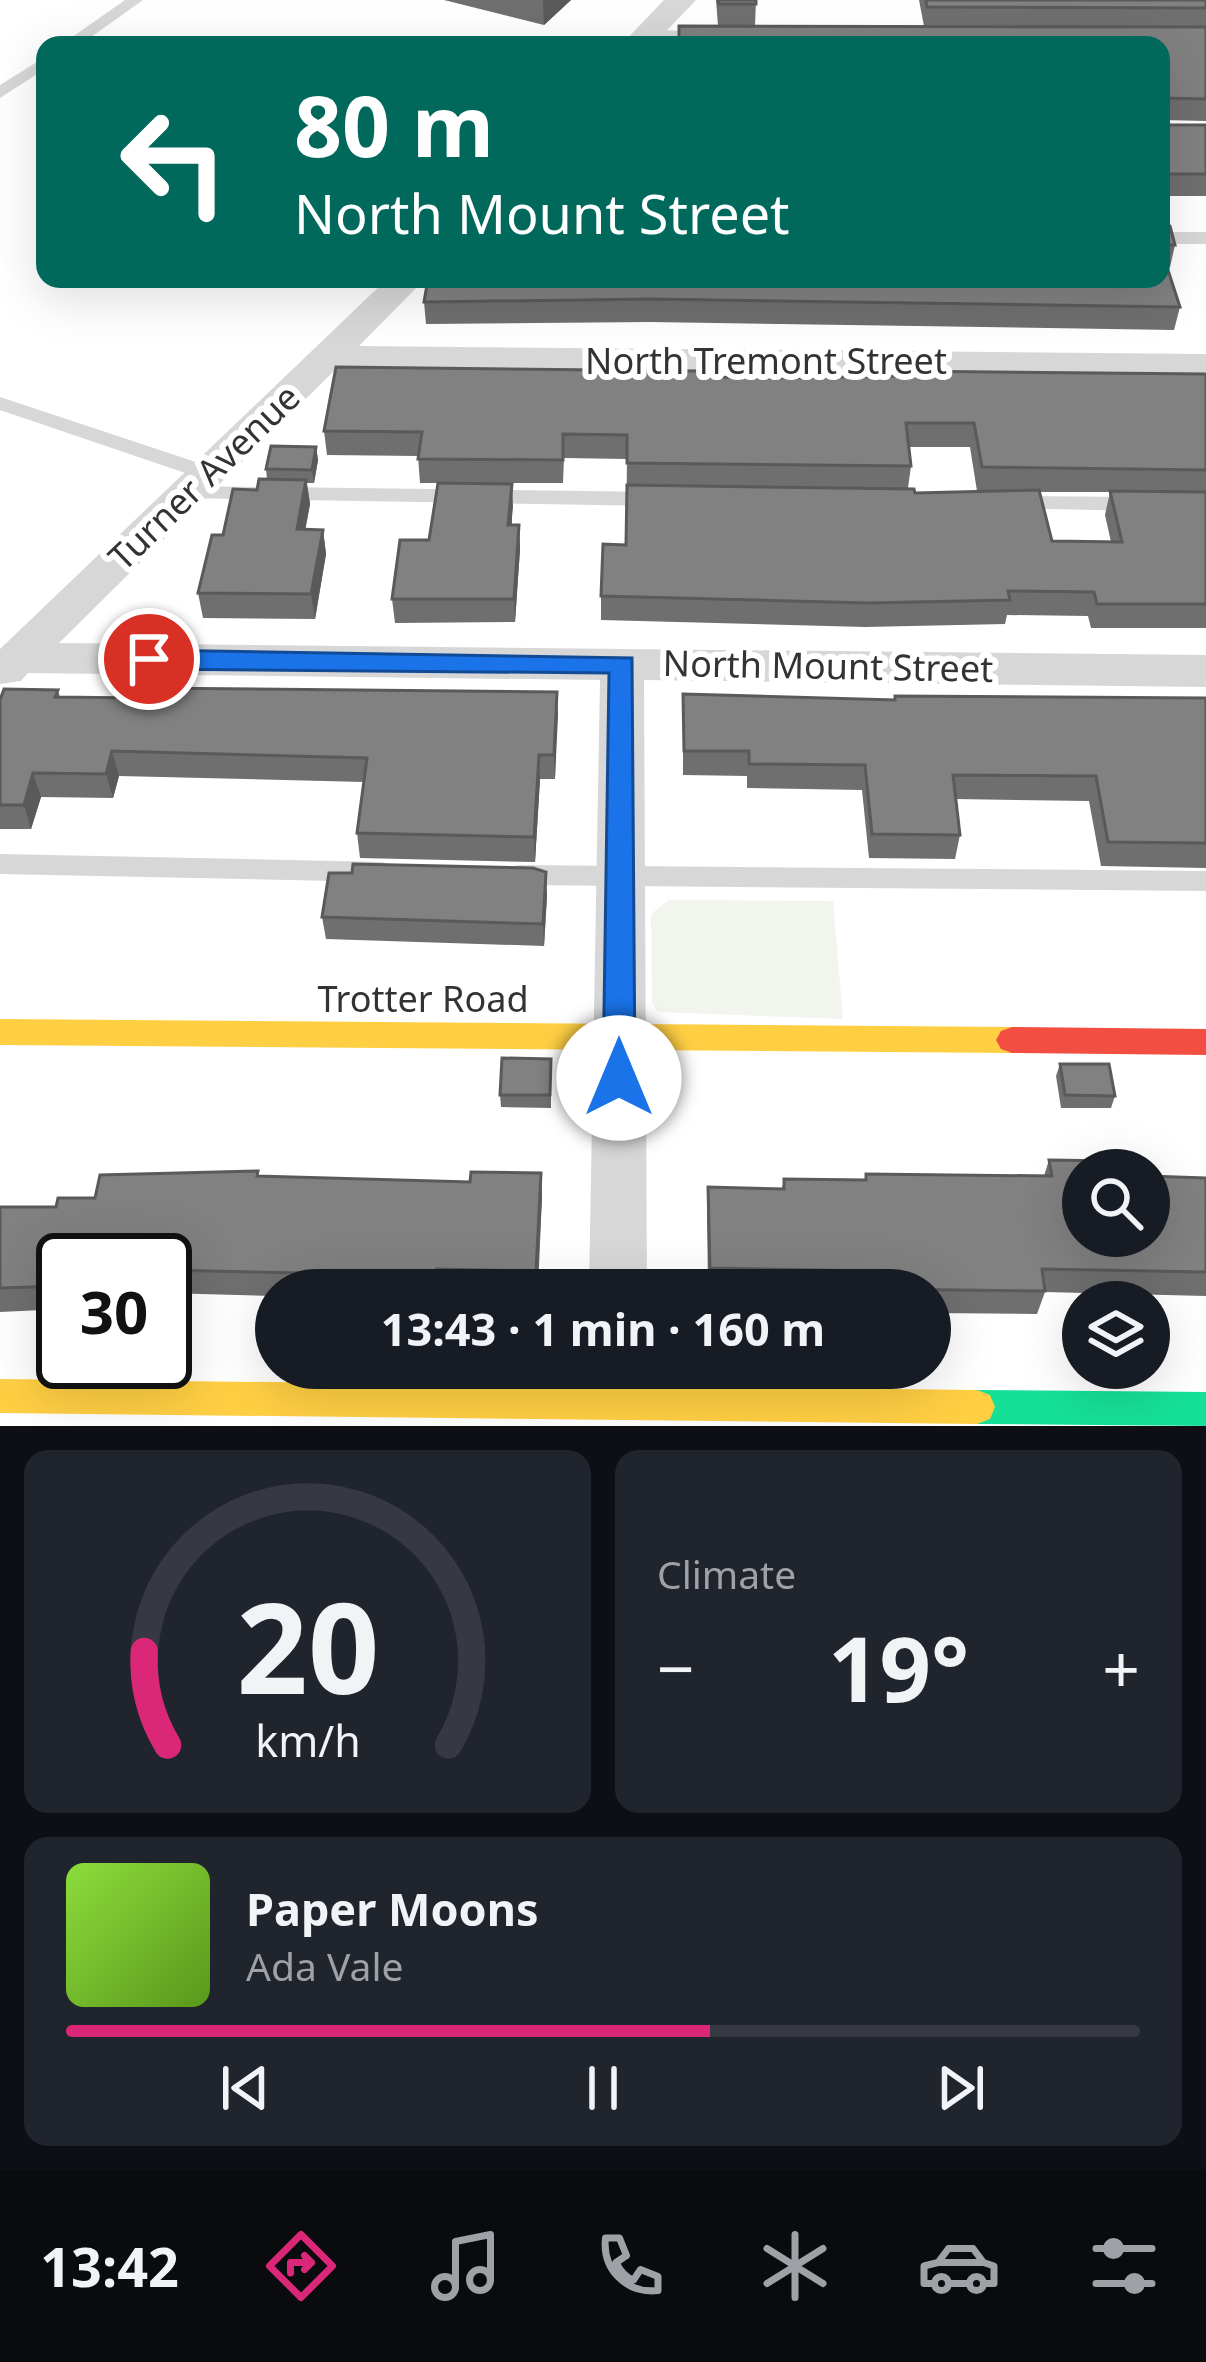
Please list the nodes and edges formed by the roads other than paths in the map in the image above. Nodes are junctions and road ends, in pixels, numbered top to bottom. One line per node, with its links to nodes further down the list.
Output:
1 (135, 0): 3 (lane)
2 (681, 0): 4 (street)
3 (82, 36)
4 (645, 36)
5 (36, 68): 6 (lane)
6 (0, 92)
7 (1170, 238): 8 (lane)
8 (1206, 238)
9 (398, 288): 10 (street, Turner Avenue)
10 (327, 357): 11 (street, North Tremont Street); 13 (street, Turner Avenue)
11 (1206, 365)
12 (0, 403): 13 (lane)
13 (197, 483): 14 (lane); 18 (street, Turner Avenue)
14 (687, 499)
15 (994, 502): 16 (lane)
16 (1159, 504)
17 (622, 664): 18 (street, North Mount Street); 19 (street, North Mount Street); 23 (street)
18 (9, 666)
19 (1206, 670)
20 (0, 864): 21 (lane)
21 (405, 873)
22 (500, 875): 23 (lane)
23 (620, 878): 24 (lane); 26 (street)
24 (1206, 881)
25 (0, 1032): 26 (street, Trotter Road)
26 (619, 1036): 27 (street, Trotter Road); 28 (street)
27 (1206, 1042)
28 (618, 1269)
29 (0, 1396): 30 (street)
30 (618, 1399): 31 (street)
31 (1206, 1409)

